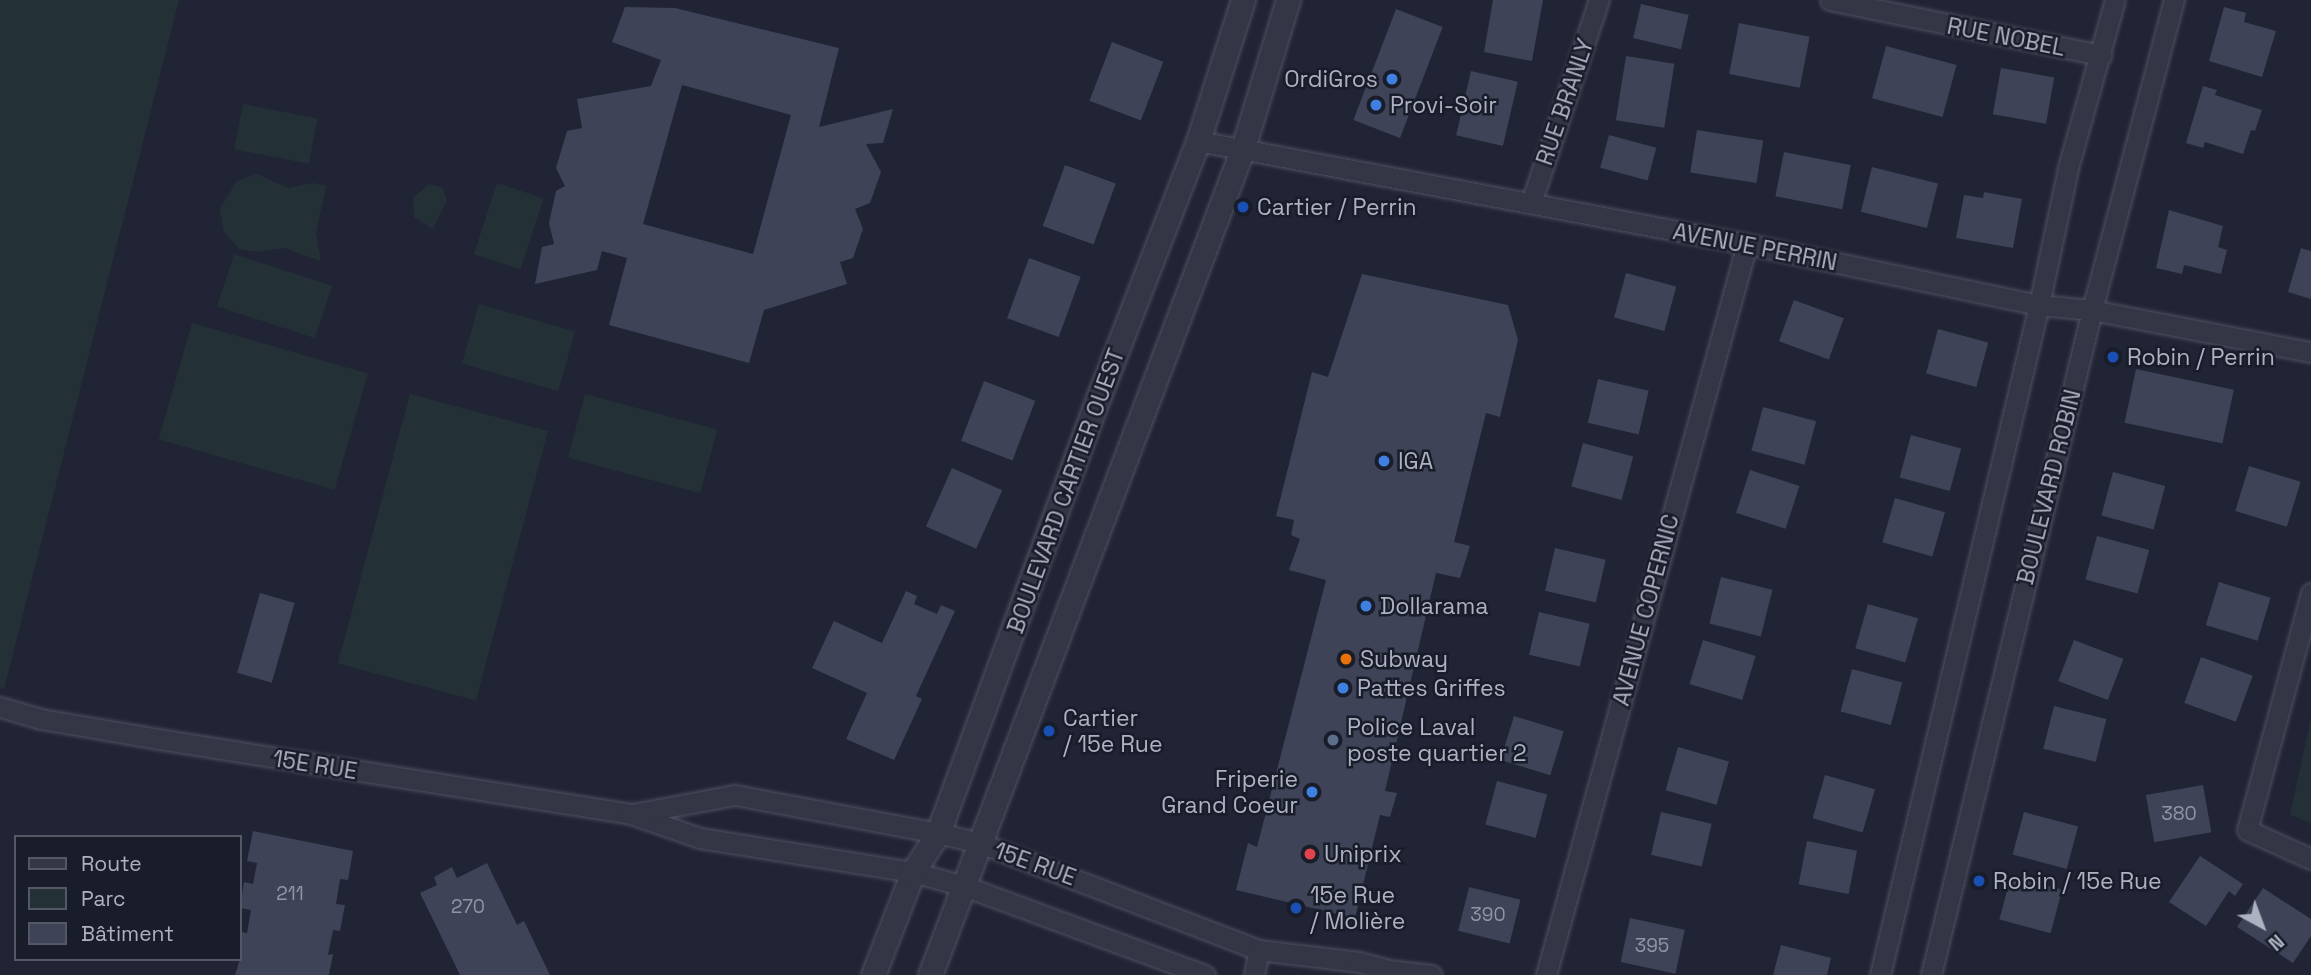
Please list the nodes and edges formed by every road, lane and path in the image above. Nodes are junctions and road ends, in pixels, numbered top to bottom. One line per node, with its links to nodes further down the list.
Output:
1 (1242, 0): 9 (street, BOULEVARD CARTIER OUEST)
2 (1289, 0): 10 (street, BOULEVARD CARTIER OUEST)
3 (1599, 0): 11 (street, RUE BRANLY)
4 (1830, 0): 7 (street, RUE NOBEL)
5 (2115, 0): 8 (street)
6 (2174, 0): 14 (street, BOULEVARD ROBIN)
7 (1859, 3): 8 (street, RUE NOBEL)
8 (2101, 55): 13 (street)
9 (1198, 141): 10 (street, AVENUE PERRIN); 19 (street, BOULEVARD CARTIER OUEST)
10 (1243, 148): 11 (street, AVENUE PERRIN); 20 (street, BOULEVARD CARTIER OUEST)
11 (1531, 203): 12 (street, AVENUE PERRIN)
12 (1746, 244): 13 (street, AVENUE PERRIN); 30 (street, AVENUE COPERNIC)
13 (2039, 305): 14 (street, AVENUE PERRIN); 31 (street)
14 (2092, 310): 15 (street, AVENUE PERRIN); 32 (street, BOULEVARD ROBIN)
15 (2311, 352)
16 (2311, 593): 21 (street)
17 (0, 707): 18 (street, 15E RUE)
18 (631, 814): 19 (street, 15E RUE); 22 (street, 15E RUE)
19 (939, 833): 20 (street, 15E RUE); 22 (street, BOULEVARD CARTIER OUEST)
20 (980, 844): 23 (street, BOULEVARD CARTIER OUEST); 24 (street, 15E RUE)
21 (2311, 859)
22 (913, 872): 23 (street, 15E RUE); 25 (street, BOULEVARD CARTIER OUEST)
23 (964, 886): 26 (street, BOULEVARD CARTIER OUEST); 27 (street, 15E RUE)
24 (1259, 950): 28 (street); 29 (street, 15E RUE)
25 (873, 975)
26 (930, 975)
27 (1205, 975)
28 (1254, 975)
29 (1432, 975)
30 (1546, 975)
31 (1880, 975)
32 (1931, 975)

